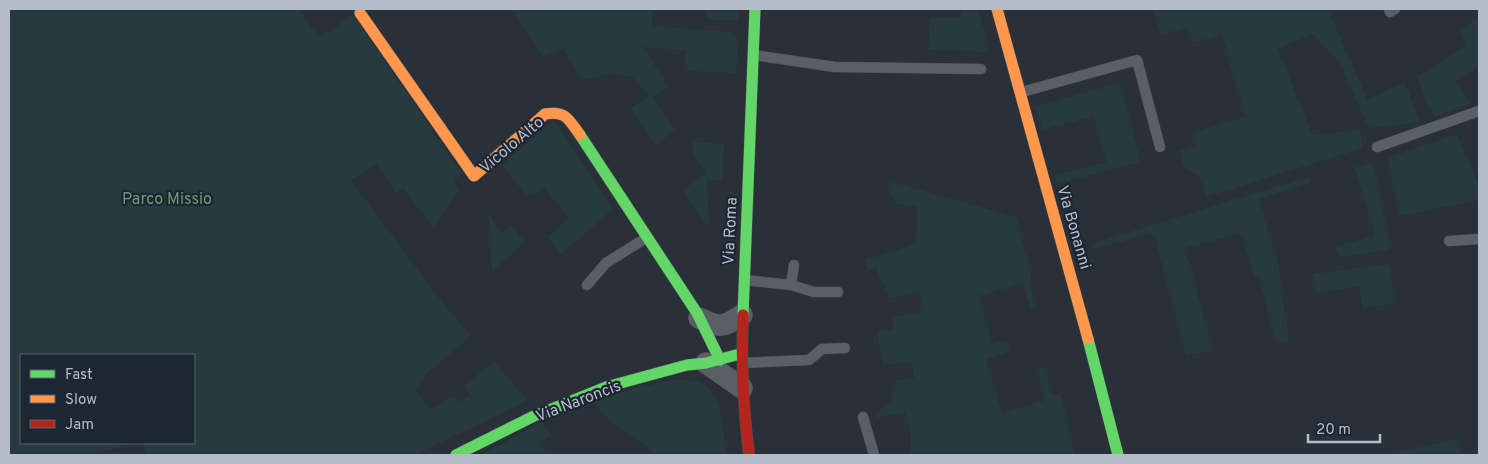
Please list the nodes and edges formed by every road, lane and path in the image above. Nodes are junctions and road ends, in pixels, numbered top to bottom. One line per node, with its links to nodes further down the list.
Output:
1 (755, 9): 6 (street, Via Roma)
2 (997, 9): 8 (street, Via Bonanni)
3 (1389, 9): 4 (lane)
4 (1395, 9)
5 (360, 13): 12 (street, Vicolo Alto)
6 (753, 54): 7 (lane); 16 (street, Via Roma)
7 (981, 69)
8 (1020, 93): 10 (lane); 30 (street, Via Bonanni)
9 (1479, 111): 11 (lane)
10 (1160, 147)
11 (1377, 147)
12 (647, 238): 17 (lane); 21 (street, Vicolo Alto)
13 (1479, 240): 14 (lane)
14 (1449, 241)
15 (794, 265): 18 (lane)
16 (743, 280): 18 (lane); 20 (street, Via Roma)
17 (586, 285)
18 (791, 285): 19 (lane)
19 (838, 292)
20 (742, 315): 21 (street); 23 (street, Via Roma)
21 (699, 318): 24 (street, Vicolo Alto)
22 (845, 348): 23 (lane)
23 (741, 359): 24 (street, Via Naroncis); 25 (street, Via Roma)
24 (713, 362): 25 (street); 27 (street, Via Naroncis)
25 (742, 388): 28 (street, Via Roma)
26 (863, 417): 29 (lane)
27 (456, 455)
28 (749, 455)
29 (874, 455)
30 (1118, 455)

